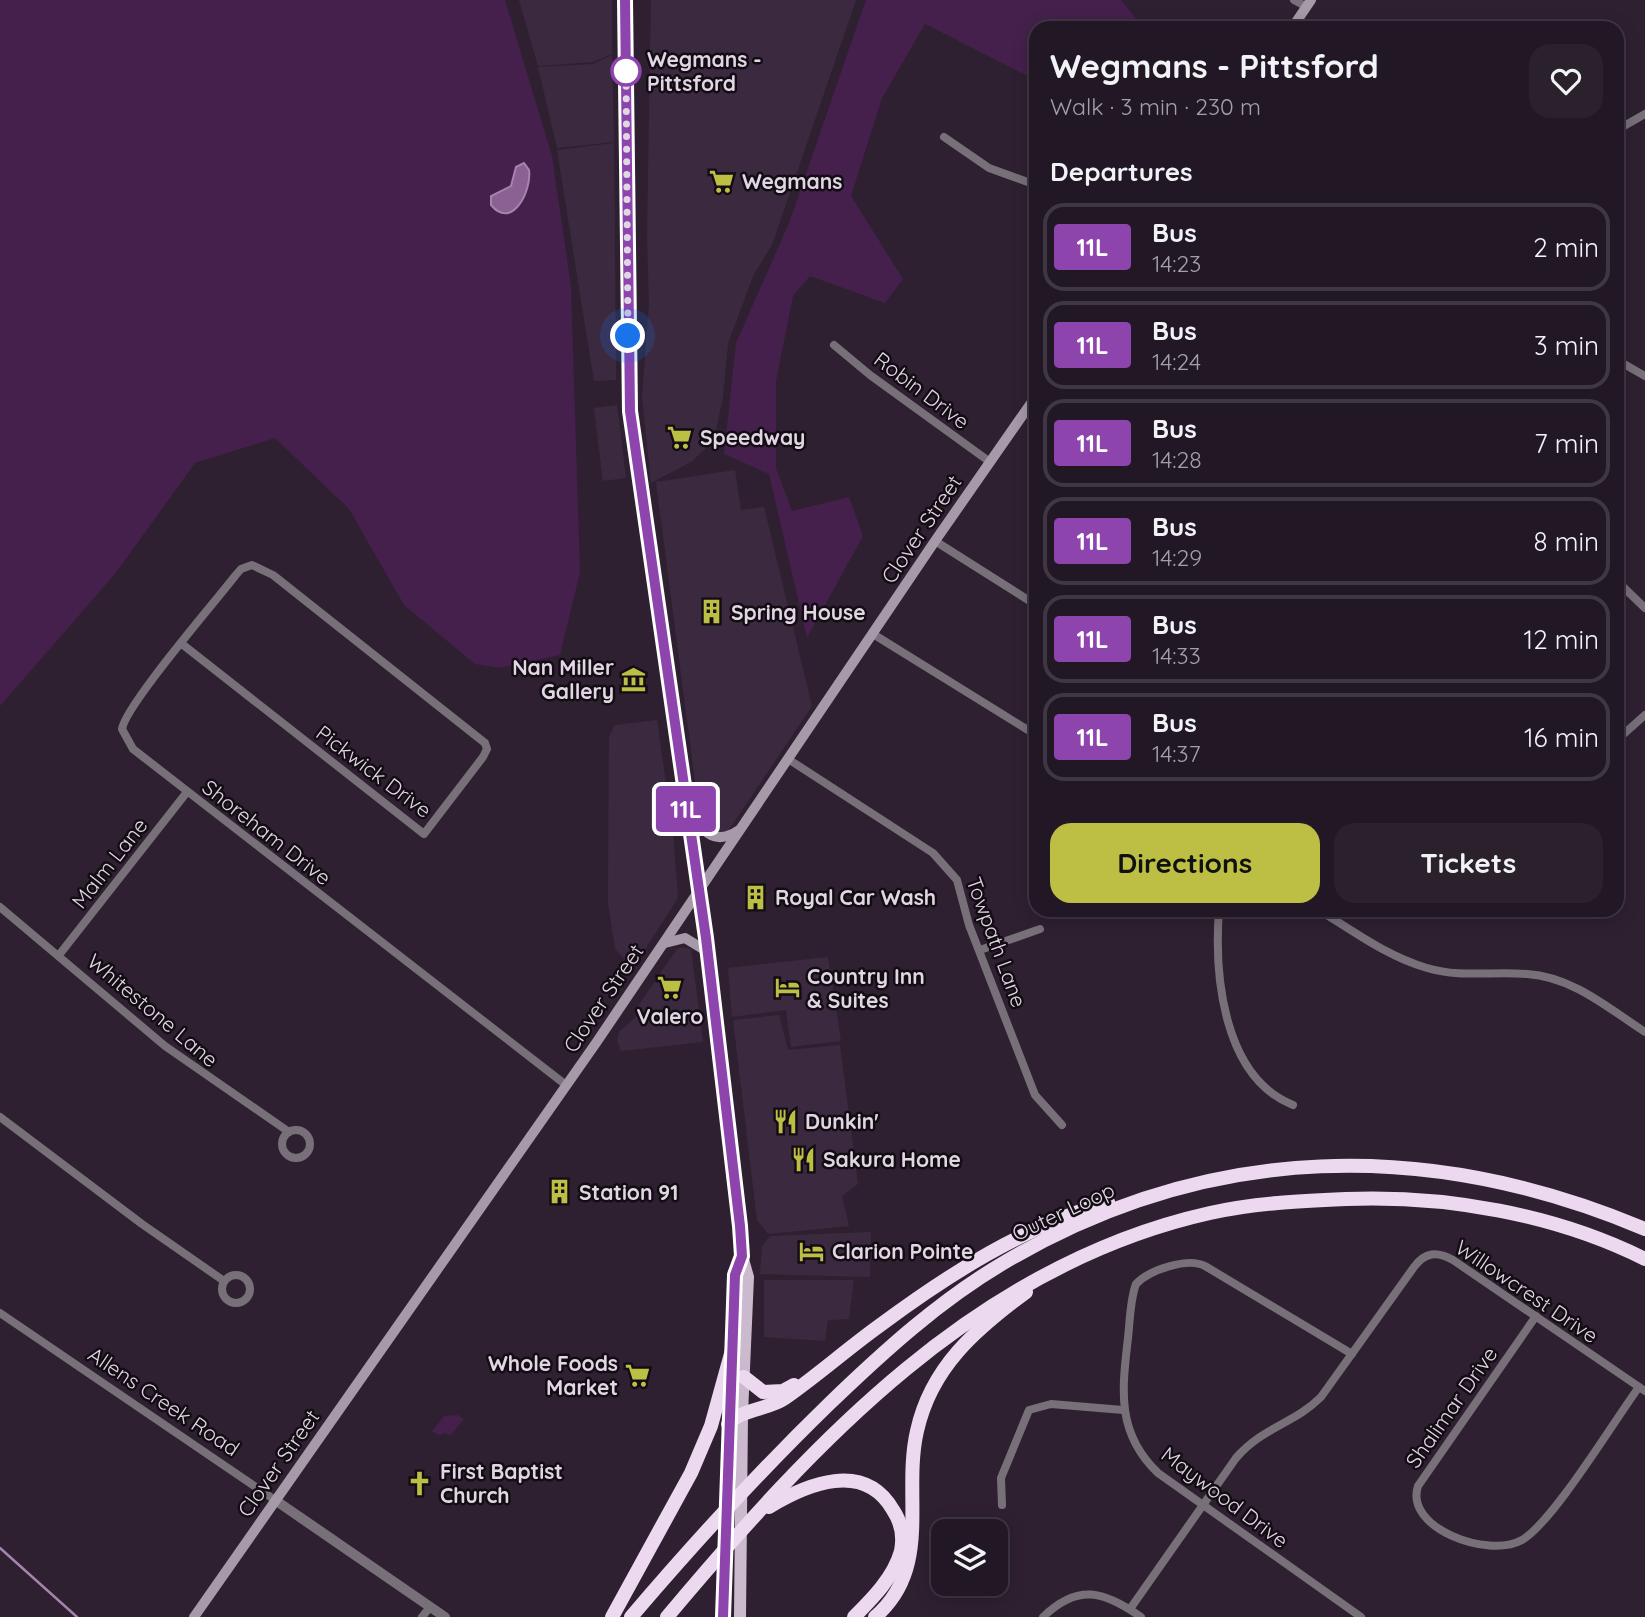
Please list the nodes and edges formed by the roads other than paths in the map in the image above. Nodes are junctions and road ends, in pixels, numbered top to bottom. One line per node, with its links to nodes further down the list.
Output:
1 (625, 0): 26 (main road)
2 (1294, 0): 3 (street)
3 (1309, 3): 4 (main road)
4 (1297, 21)
5 (1645, 114): 6 (street)
6 (1624, 126)
7 (944, 137): 8 (street)
8 (1029, 182)
9 (834, 345): 13 (street, Robin Drive)
10 (1624, 364): 11 (street)
11 (1645, 376)
12 (1029, 406): 13 (main road, Clover Street)
13 (990, 462): 14 (main road, Clover Street)
14 (934, 541): 17 (street); 19 (main road, Clover Street)
15 (252, 565): 20 (street, Shoreham Drive); 20 (street, Pickwick Drive)
16 (1624, 588): 18 (street)
17 (1029, 601)
18 (1645, 608)
19 (873, 634): 22 (street); 24 (main road, Clover Street)
20 (182, 644): 25 (street, Shoreham Drive)
21 (1645, 715): 23 (street)
22 (1029, 731)
23 (1624, 734)
24 (788, 759): 27 (main road, Clover Street); 34 (street, Towpath Lane)
25 (187, 792): 36 (street, Malm Lane); 38 (street, Shoreham Drive)
26 (685, 804): 27 (main road); 28 (main road)
27 (741, 829): 28 (main road, Clover Street)
28 (699, 891): 33 (main road, Clover Street); 35 (main road)
29 (0, 907): 36 (street, Whitestone Lane)
30 (1219, 917): 39 (street)
31 (1330, 917): 37 (street)
32 (1040, 929): 34 (street)
33 (663, 945): 35 (main road); 38 (main road, Clover Street)
34 (980, 950): 41 (street, Towpath Lane)
35 (708, 952): 45 (main road)
36 (59, 955): 42 (street, Whitestone Lane)
37 (1645, 1032)
38 (566, 1085): 59 (main road, Clover Street)
39 (1293, 1105)
40 (0, 1117): 48 (street)
41 (1062, 1125)
42 (289, 1132)
43 (1137, 1199): 44 (highway, Outer Loop); 53 (highway); 69 (highway, Outer Loop)
44 (1645, 1229)
45 (742, 1256): 51 (main road); 54 (main road)
46 (1645, 1259): 47 (highway)
47 (1063, 1265): 60 (highway); 74 (highway)
48 (224, 1281)
49 (0, 1313): 59 (street, Allens Creek Road)
50 (1536, 1316): 52 (street, Willowcrest Drive); 55 (street, Willowcrest Drive); 55 (street, Shalimar Drive)
51 (732, 1350): 58 (main road); 68 (highway)
52 (1352, 1354): 56 (street, Maywood Drive); 62 (street, Willowcrest Drive)
53 (818, 1373): 54 (highway); 57 (highway)
54 (744, 1377): 57 (main road)
55 (1642, 1389)
56 (1123, 1410): 61 (street); 62 (street, Maywood Drive)
57 (742, 1414): 58 (highway); 72 (main road)
58 (728, 1424): 71 (main road)
59 (275, 1500): 63 (street, Allens Creek Road); 65 (main road, Clover Street)
60 (766, 1505): 70 (highway); 73 (highway)
61 (1002, 1505)
62 (1202, 1505): 64 (street, Willowcrest Drive); 77 (street, Maywood Drive)
63 (430, 1607): 66 (street); 67 (street, Allens Creek Road)
64 (1130, 1609): 75 (street); 76 (street)
65 (194, 1617)
66 (422, 1617)
67 (445, 1617)
68 (612, 1617)
69 (631, 1617)
70 (667, 1617)
71 (723, 1617)
72 (740, 1617)
73 (853, 1617)
74 (875, 1617)
75 (1043, 1617)
76 (1141, 1617)
77 (1361, 1617)

